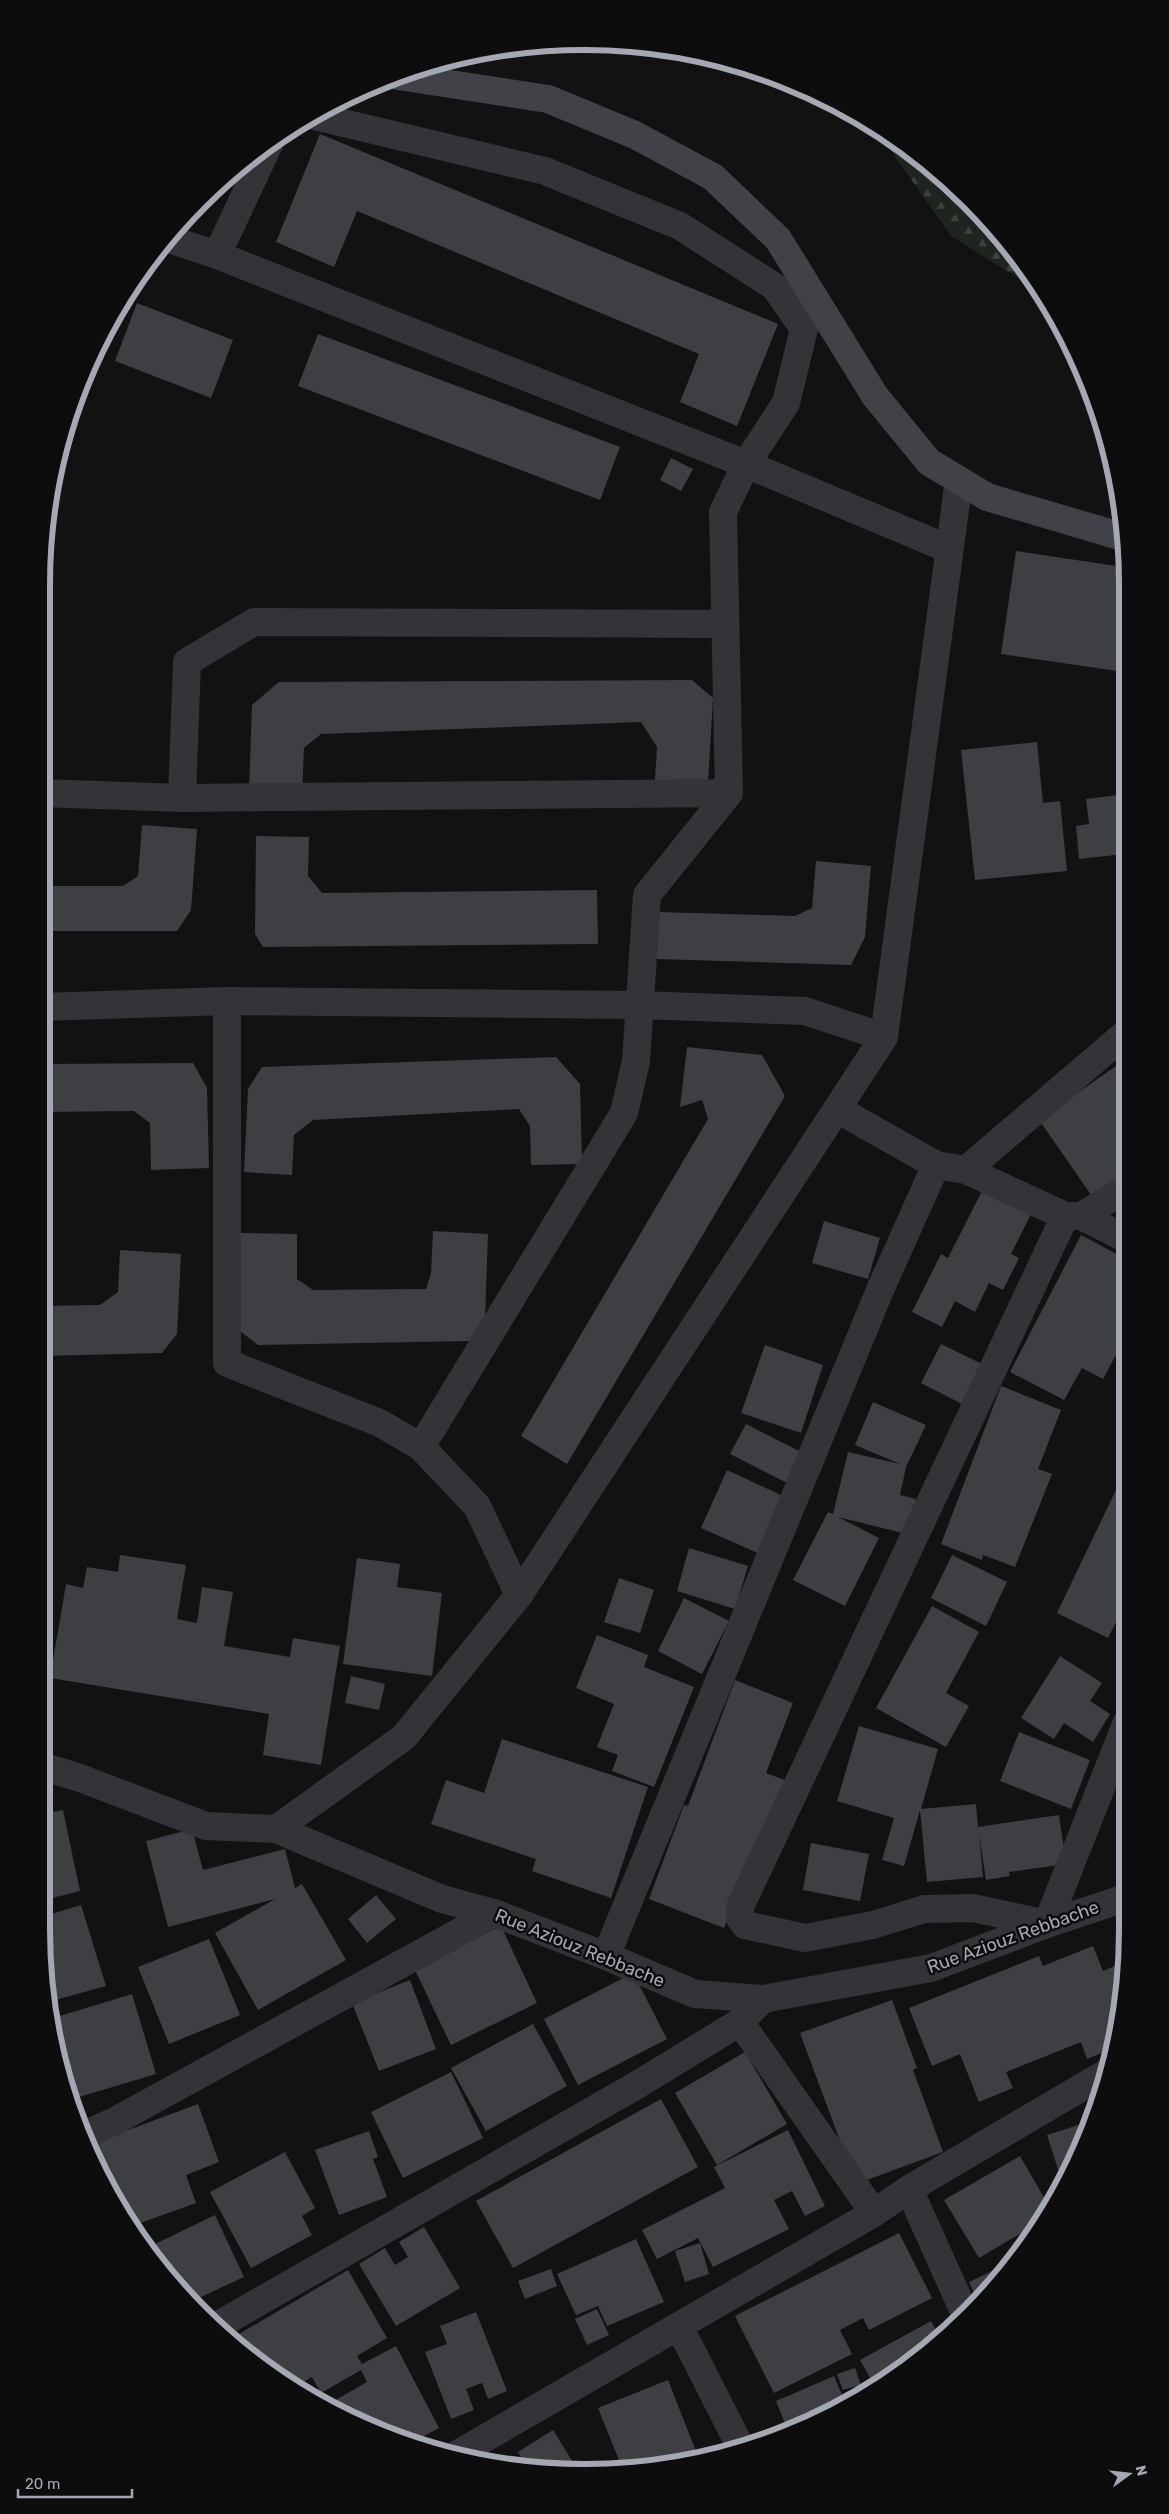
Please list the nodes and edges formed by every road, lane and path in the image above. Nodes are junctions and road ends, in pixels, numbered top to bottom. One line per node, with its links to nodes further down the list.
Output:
1 (412, 78): 7 (main road)
2 (324, 118): 6 (street)
3 (263, 157): 5 (street)
4 (175, 241): 5 (street)
5 (217, 255): 6 (street)
6 (746, 464): 9 (street); 10 (street)
7 (959, 480): 8 (main road); 9 (street)
8 (1116, 535)
9 (949, 549): 17 (street)
10 (725, 624): 12 (street); 13 (street)
11 (50, 793): 13 (street)
12 (729, 793): 13 (street); 15 (street)
13 (182, 798)
14 (227, 1001): 15 (street); 16 (street); 25 (street)
15 (640, 1005): 17 (street); 25 (street)
16 (50, 1007)
17 (884, 1036): 19 (street)
18 (1119, 1039): 21 (street)
19 (837, 1109): 20 (street); 26 (street)
20 (936, 1165): 21 (street); 33 (street)
21 (966, 1170): 23 (street)
22 (1119, 1193): 23 (street)
23 (1073, 1216): 24 (street); 32 (street)
24 (1119, 1235)
25 (422, 1447): 26 (street)
26 (519, 1595): 29 (street)
27 (1119, 1742): 32 (street)
28 (50, 1769): 29 (street, Rue Aziouz Rebbache)
29 (276, 1829): 31 (street, Rue Aziouz Rebbache)
30 (1119, 1900): 32 (street, Rue Aziouz Rebbache)
31 (494, 1913): 33 (street, Rue Aziouz Rebbache); 37 (street)
32 (1047, 1924): 34 (street, Rue Aziouz Rebbache)
33 (606, 1956): 34 (street, Rue Aziouz Rebbache)
34 (763, 1999): 35 (street)
35 (740, 2022): 39 (street); 41 (street)
36 (1098, 2078): 38 (street)
37 (90, 2132)
38 (909, 2189): 39 (street); 40 (street)
39 (874, 2213): 42 (street)
40 (962, 2307)
41 (223, 2322)
42 (679, 2326): 43 (street); 44 (street)
43 (738, 2442)
44 (464, 2450)

